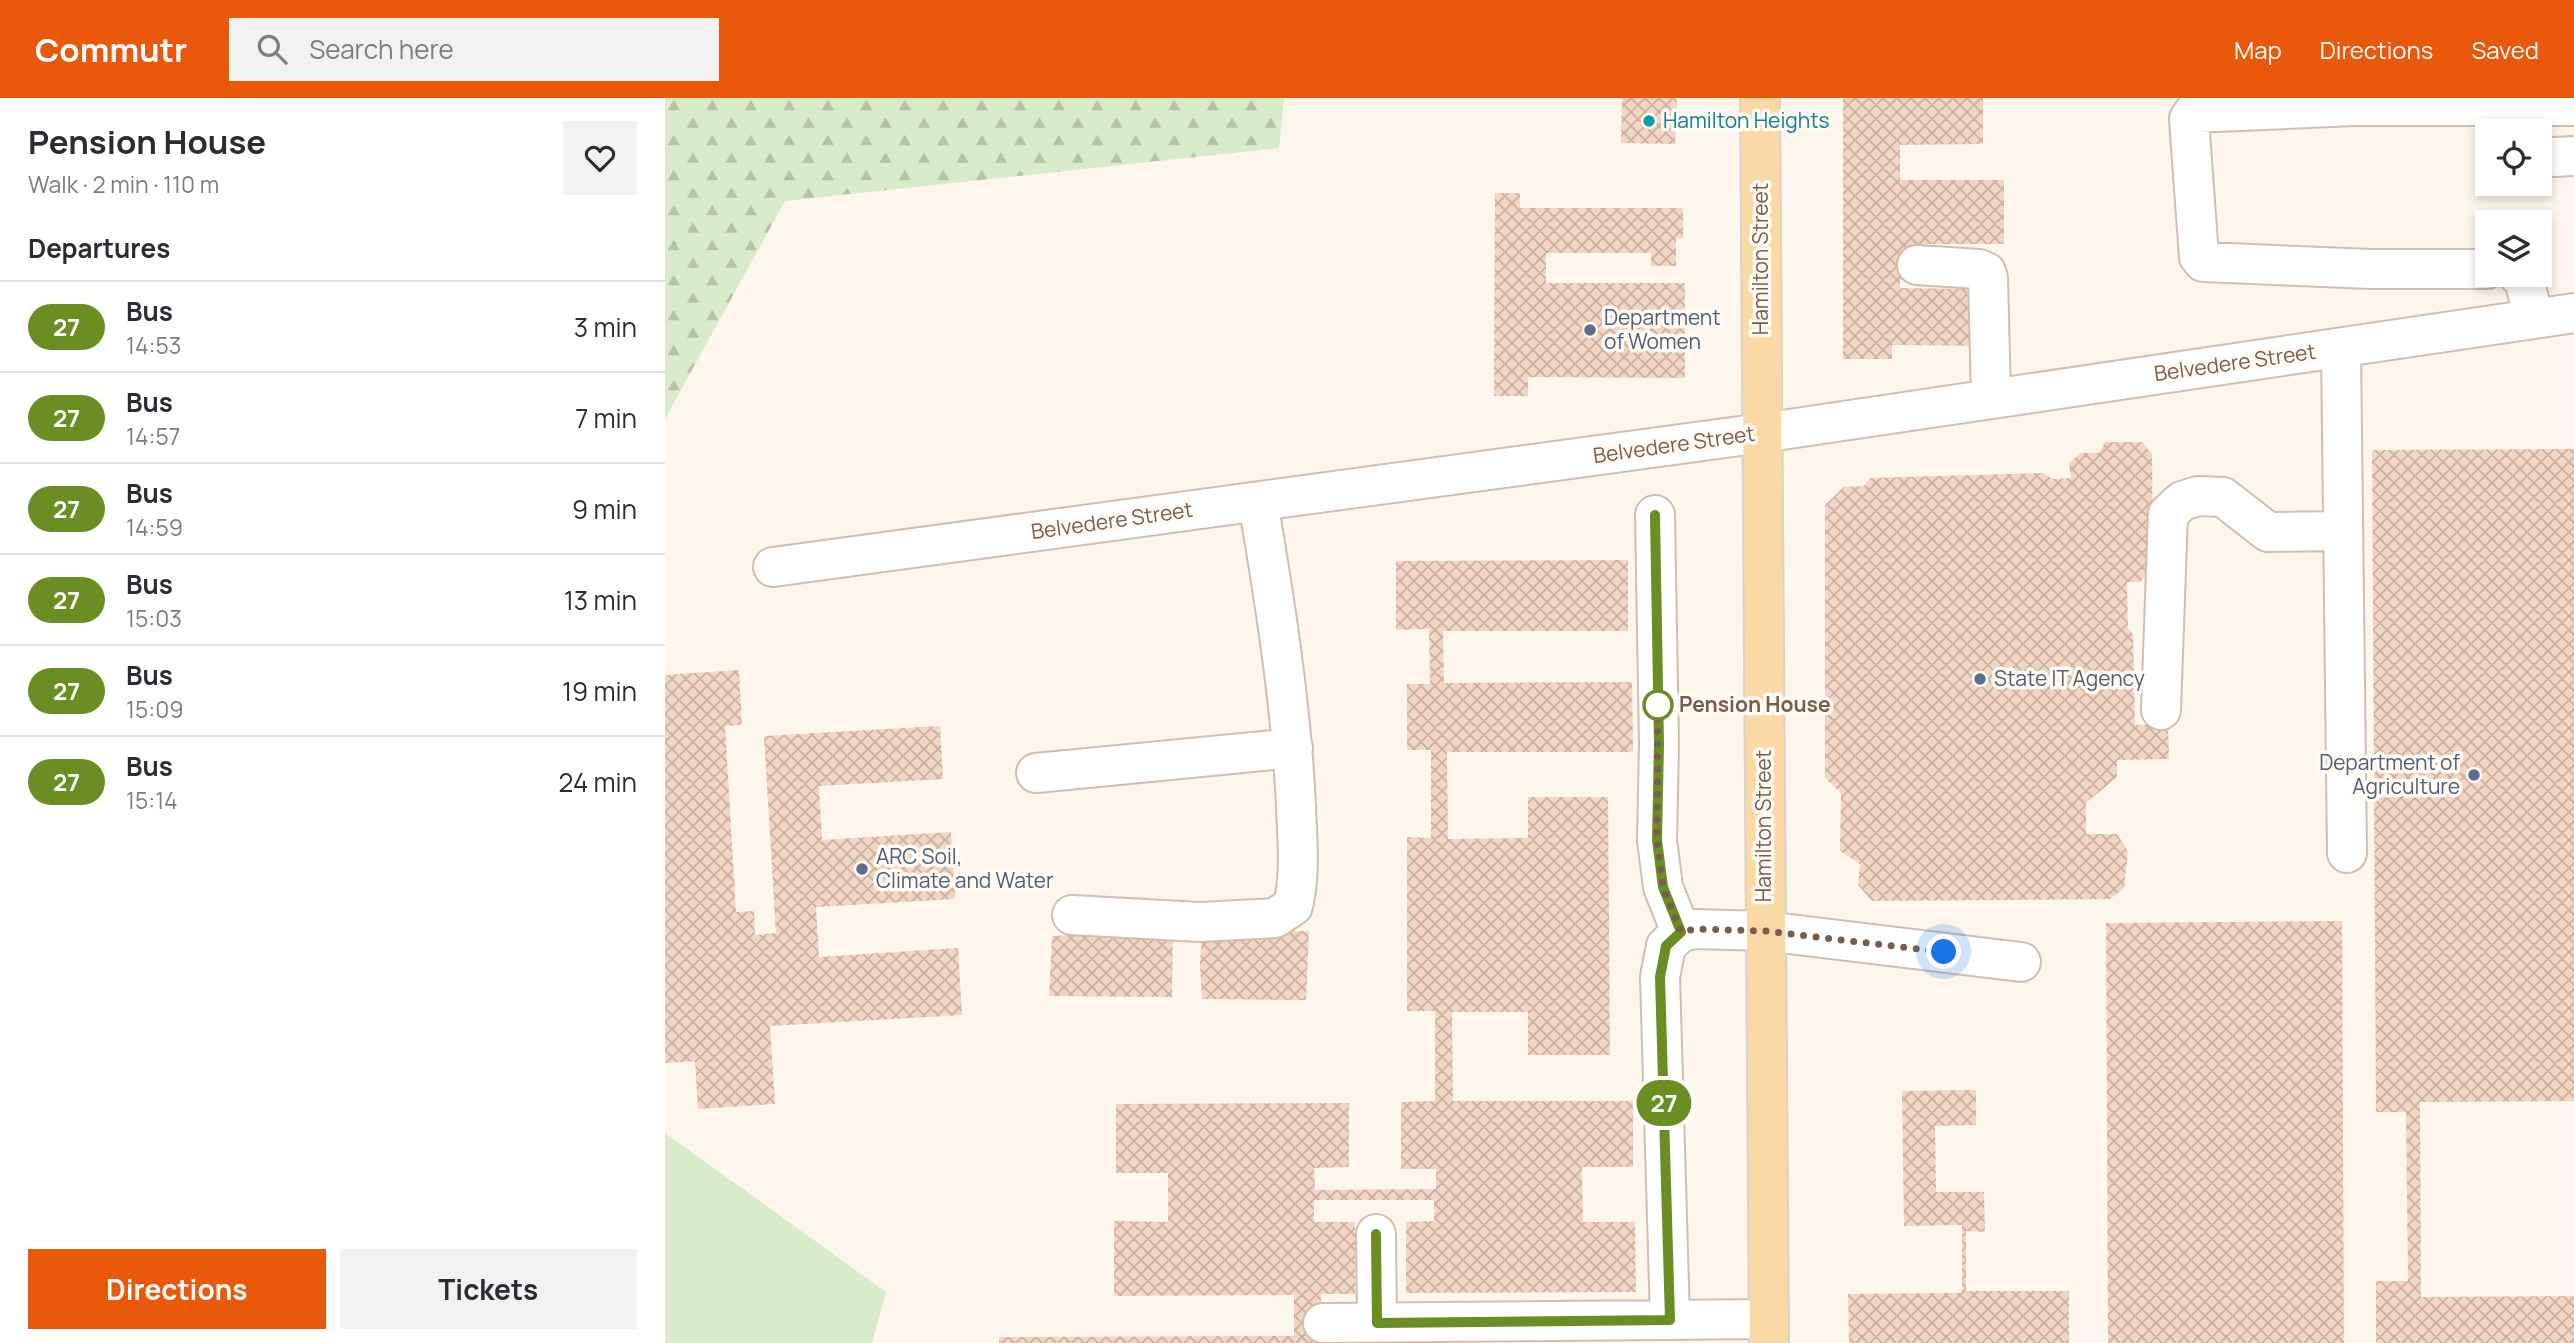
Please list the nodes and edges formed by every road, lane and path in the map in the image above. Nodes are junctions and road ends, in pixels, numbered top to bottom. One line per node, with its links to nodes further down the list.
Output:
1 (1760, 98): 10 (main road, Hamilton Street)
2 (2574, 106): 4 (street)
3 (1917, 265): 9 (street)
4 (2475, 270)
5 (2525, 287): 7 (street)
6 (2574, 313): 7 (street, Belvedere Street)
7 (2535, 318): 8 (street, Belvedere Street)
8 (2341, 348): 9 (street, Belvedere Street); 13 (street)
9 (1991, 398): 10 (street, Belvedere Street)
10 (1762, 433): 11 (street, Belvedere Street); 20 (main road, Hamilton Street)
11 (1258, 502): 14 (street, Belvedere Street); 16 (street)
12 (1655, 515): 21 (street)
13 (2342, 531): 15 (street); 18 (street)
14 (772, 567)
15 (2161, 710)
16 (1293, 748): 17 (street); 19 (street)
17 (1037, 772)
18 (2347, 853)
19 (1072, 915)
20 (1765, 931): 21 (street); 22 (street); 27 (main road, Hamilton Street)
21 (1681, 932): 24 (street)
22 (2021, 962)
23 (1376, 1234): 26 (street)
24 (1670, 1320): 26 (street); 27 (street)
25 (1323, 1323): 26 (street)
26 (1390, 1330)
27 (1768, 1331)

